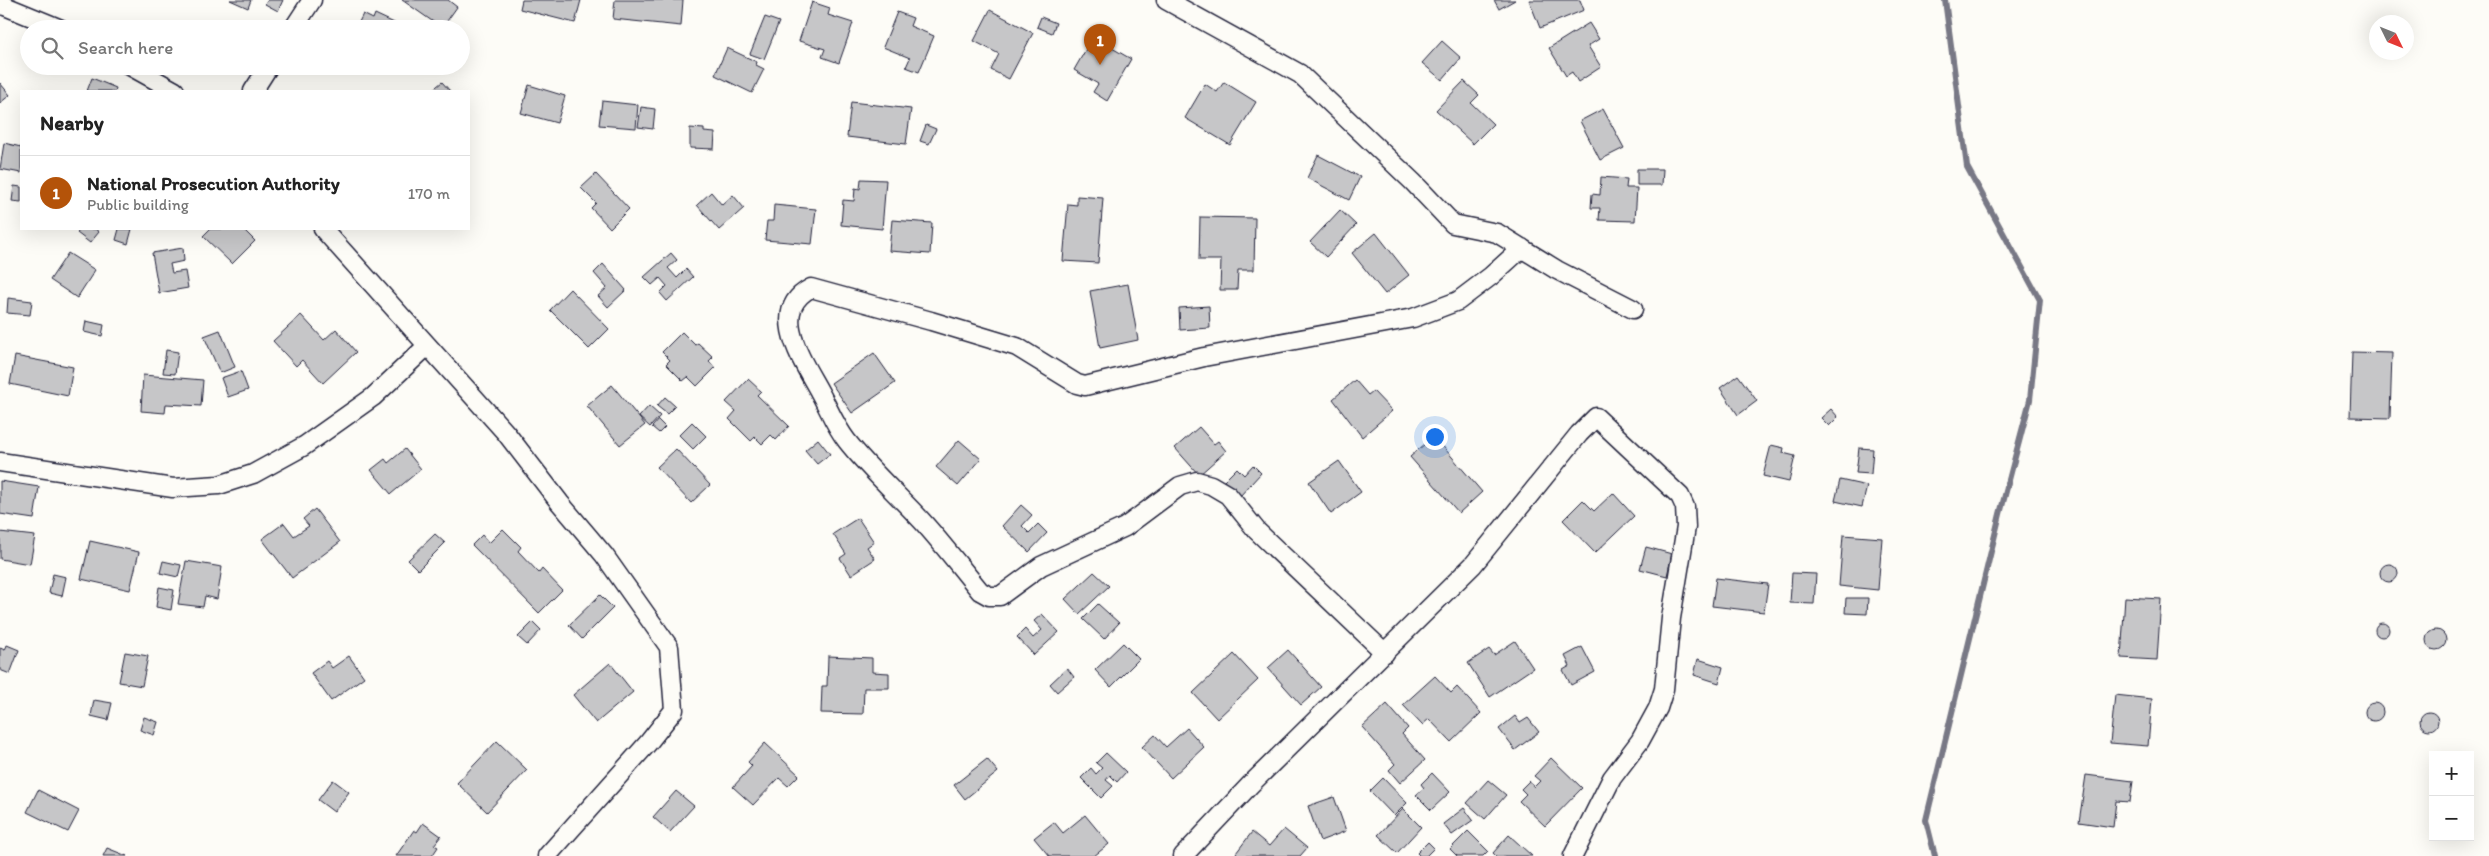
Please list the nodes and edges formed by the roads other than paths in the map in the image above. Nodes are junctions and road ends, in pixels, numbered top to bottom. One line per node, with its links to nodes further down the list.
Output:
1 (312, 0): 5 (street)
2 (1166, 0): 11 (street)
3 (0, 4): 4 (street)
4 (39, 20)
5 (299, 20)
6 (146, 75): 8 (street)
7 (263, 75): 9 (street)
8 (173, 90)
9 (254, 90)
10 (324, 230): 13 (street)
11 (1522, 248): 12 (street); 15 (street)
12 (1633, 309)
13 (427, 346): 14 (street); 16 (street)
14 (0, 462)
15 (1385, 653): 17 (street); 18 (street)
16 (547, 856)
17 (1183, 856)
18 (1573, 856)

